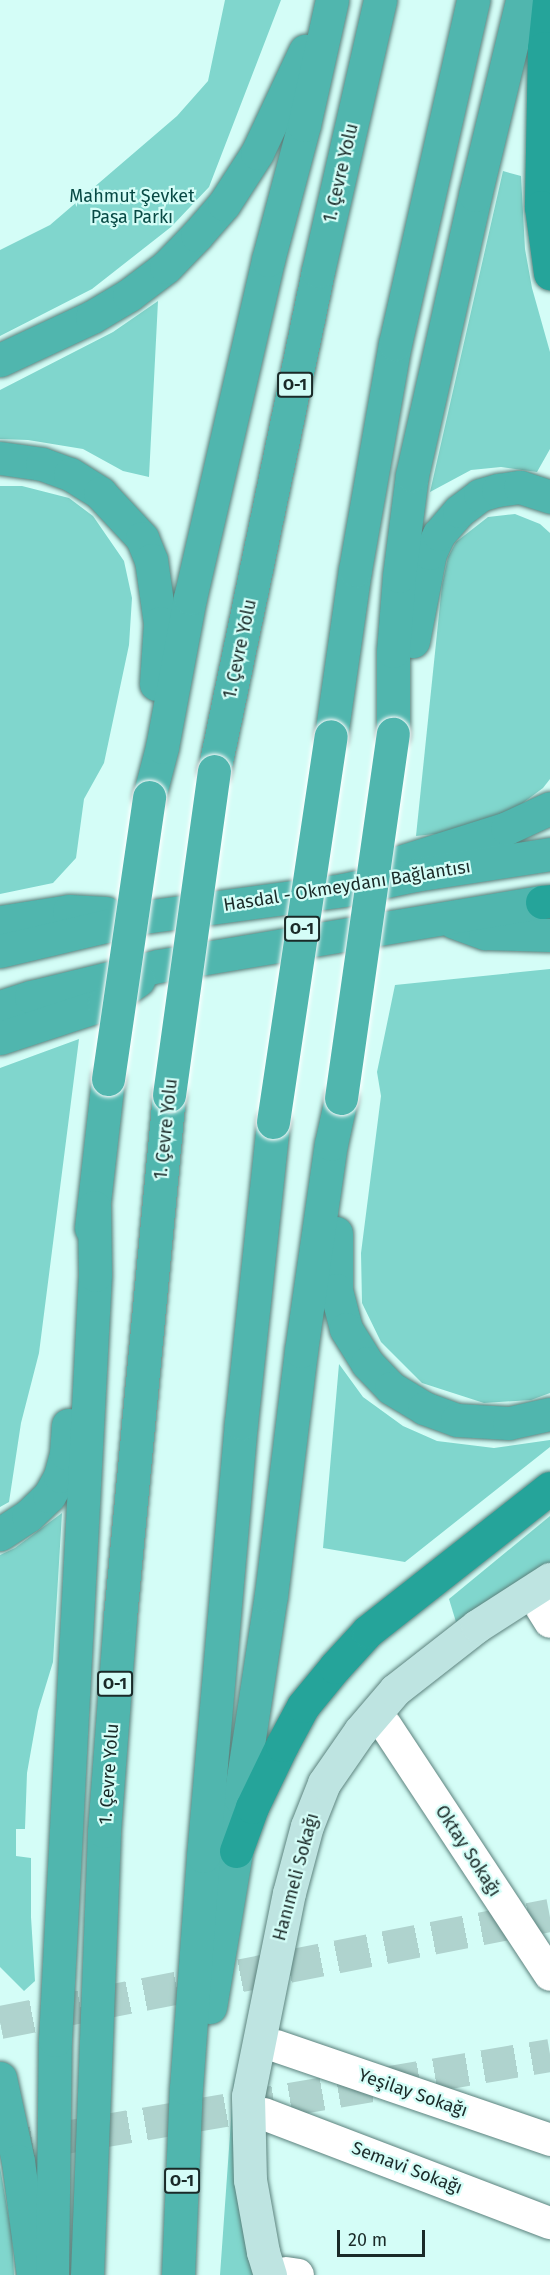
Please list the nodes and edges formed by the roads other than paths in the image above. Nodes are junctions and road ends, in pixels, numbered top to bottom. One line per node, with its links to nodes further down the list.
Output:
1 (320, 0): 8 (highway)
2 (332, 0): 12 (highway)
3 (380, 0): 43 (highway, 1. Çevre Yolu / O-1, bridge)
4 (473, 0): 36 (highway, O-1, bridge)
5 (522, 0): 11 (highway)
6 (549, 0): 7 (highway)
7 (550, 273)
8 (0, 360)
9 (0, 458): 12 (highway)
10 (550, 497): 11 (highway)
11 (393, 734): 25 (highway, bridge)
12 (149, 797): 26 (highway, bridge)
13 (550, 808): 15 (highway)
14 (550, 854): 15 (highway, Hasdal - Okmeydanı Bağlantısı)
15 (343, 890): 17 (highway, Hasdal - Okmeydanı Bağlantısı)
16 (547, 902): 18 (highway)
17 (144, 918): 19 (highway); 21 (highway)
18 (443, 919): 20 (highway); 22 (highway)
19 (0, 922)
20 (550, 935)
21 (0, 951)
22 (158, 966): 23 (highway); 24 (highway)
23 (0, 1007)
24 (0, 1038)
25 (341, 1098): 27 (highway); 32 (highway)
26 (94, 1207): 29 (highway); 42 (highway)
27 (550, 1414)
28 (550, 1488): 32 (highway)
29 (0, 1534)
30 (548, 1604): 31 (main road, Hanımeli Sokağı)
31 (380, 1720): 33 (street, Oktay Sokağı); 34 (main road, Hanımeli Sokağı)
32 (236, 1851): 36 (highway)
33 (550, 1975)
34 (266, 2044): 37 (main road, Hanımeli Sokağı); 38 (street, Yeşilay Sokağı)
35 (0, 2078): 41 (highway)
36 (186, 2088): 44 (highway, O-1)
37 (255, 2112): 39 (street, Semavi Sokağı); 40 (main road, Hanımeli Sokağı)
38 (550, 2140)
39 (550, 2223)
40 (282, 2274)
41 (33, 2275)
42 (52, 2275)
43 (87, 2275)
44 (178, 2275)

